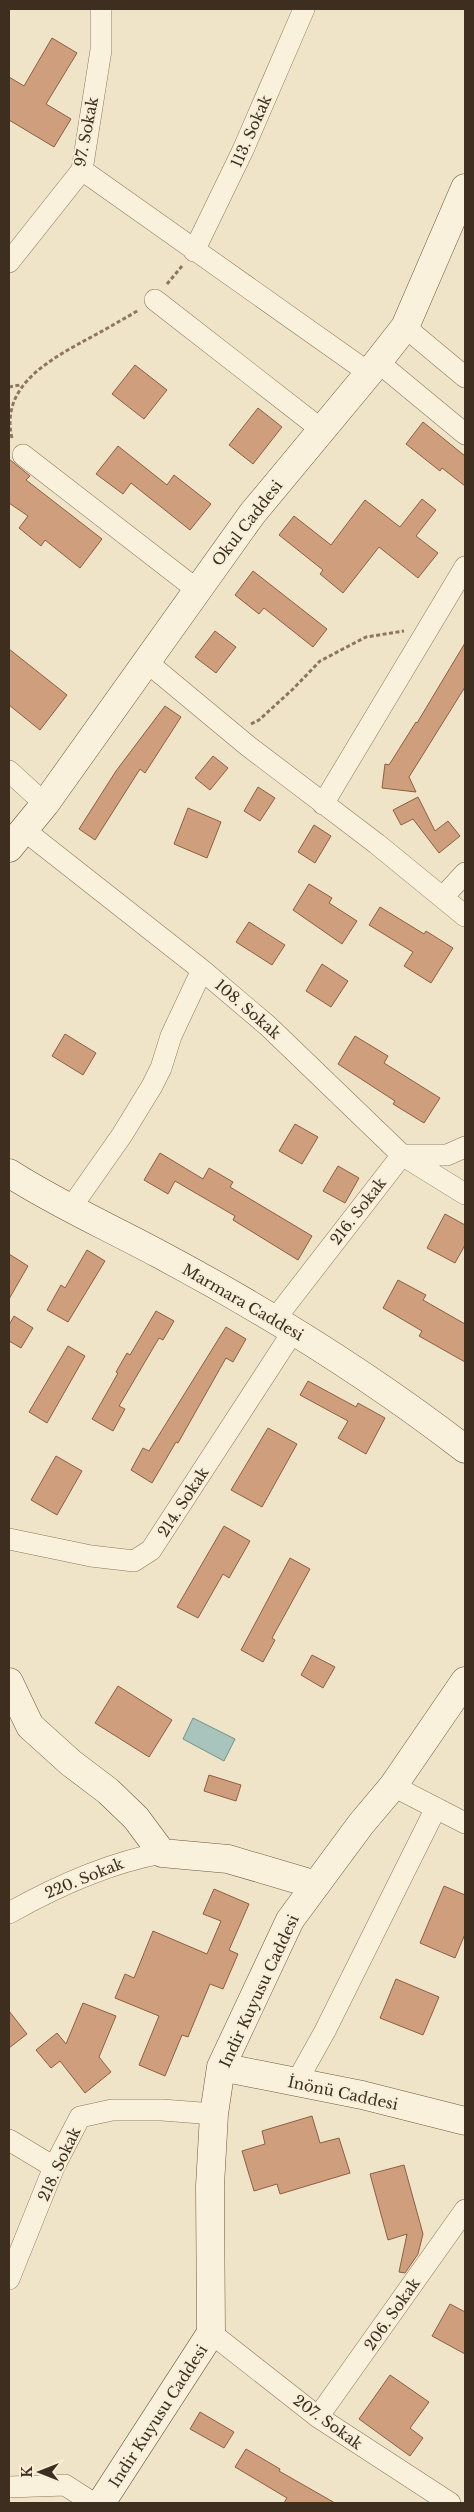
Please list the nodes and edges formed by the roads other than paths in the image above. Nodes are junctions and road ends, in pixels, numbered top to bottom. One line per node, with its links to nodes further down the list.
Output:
1 (101, 9): 3 (street, 97. Sokak)
2 (304, 9): 5 (street, 113. Sokak)
3 (82, 170): 5 (street); 6 (street, 97. Sokak)
4 (465, 188): 8 (street, Okul Caddesi)
5 (194, 251): 9 (street)
6 (9, 262)
7 (155, 300): 11 (street)
8 (405, 327): 9 (street, Okul Caddesi); 10 (street)
9 (374, 368): 11 (street, Okul Caddesi); 12 (street)
10 (465, 376)
11 (322, 430): 15 (street, Okul Caddesi)
12 (465, 434)
13 (23, 455): 15 (street)
14 (465, 567): 19 (street)
15 (196, 590): 16 (street, Okul Caddesi)
16 (148, 663): 18 (street, Okul Caddesi); 19 (street)
17 (9, 771): 18 (street)
18 (46, 804): 20 (street, Okul Caddesi)
19 (323, 804): 22 (street)
20 (16, 839): 24 (street, 108. Sokak)
21 (465, 872): 22 (street)
22 (443, 897): 23 (street)
23 (465, 916)
24 (202, 970): 26 (street, 108. Sokak); 29 (street)
25 (465, 1147): 26 (street)
26 (402, 1155): 28 (street, 108. Sokak); 30 (street, 216. Sokak)
27 (9, 1173): 29 (street, Marmara Caddesi)
28 (465, 1194)
29 (70, 1209): 30 (street, Marmara Caddesi)
30 (284, 1324): 31 (street, Marmara Caddesi); 32 (street, 214. Sokak)
31 (465, 1449)
32 (9, 1539)
33 (465, 1681): 35 (street, Indir Kuyusu Caddesi)
34 (9, 1682): 38 (street)
35 (393, 1786): 36 (street); 39 (street, Indir Kuyusu Caddesi)
36 (436, 1808): 37 (street); 42 (street)
37 (465, 1823)
38 (162, 1853): 39 (street); 40 (street, 220. Sokak)
39 (316, 1885): 41 (street, Indir Kuyusu Caddesi)
40 (11, 1908)
41 (221, 2067): 42 (street, İnönü Caddesi); 43 (street, Indir Kuyusu Caddesi)
42 (296, 2083): 44 (street, İnönü Caddesi)
43 (214, 2114): 46 (street, 218. Sokak); 49 (street, Indir Kuyusu Caddesi)
44 (465, 2121)
45 (9, 2140): 46 (street)
46 (54, 2167): 48 (street, 218. Sokak)
47 (465, 2210): 50 (street, 206. Sokak)
48 (9, 2279)
49 (211, 2333): 50 (street, 207. Sokak); 53 (street, Indir Kuyusu Caddesi)
50 (318, 2417): 54 (street, 207. Sokak)
51 (9, 2487): 52 (street)
52 (93, 2503)
53 (101, 2503)
54 (450, 2503)

